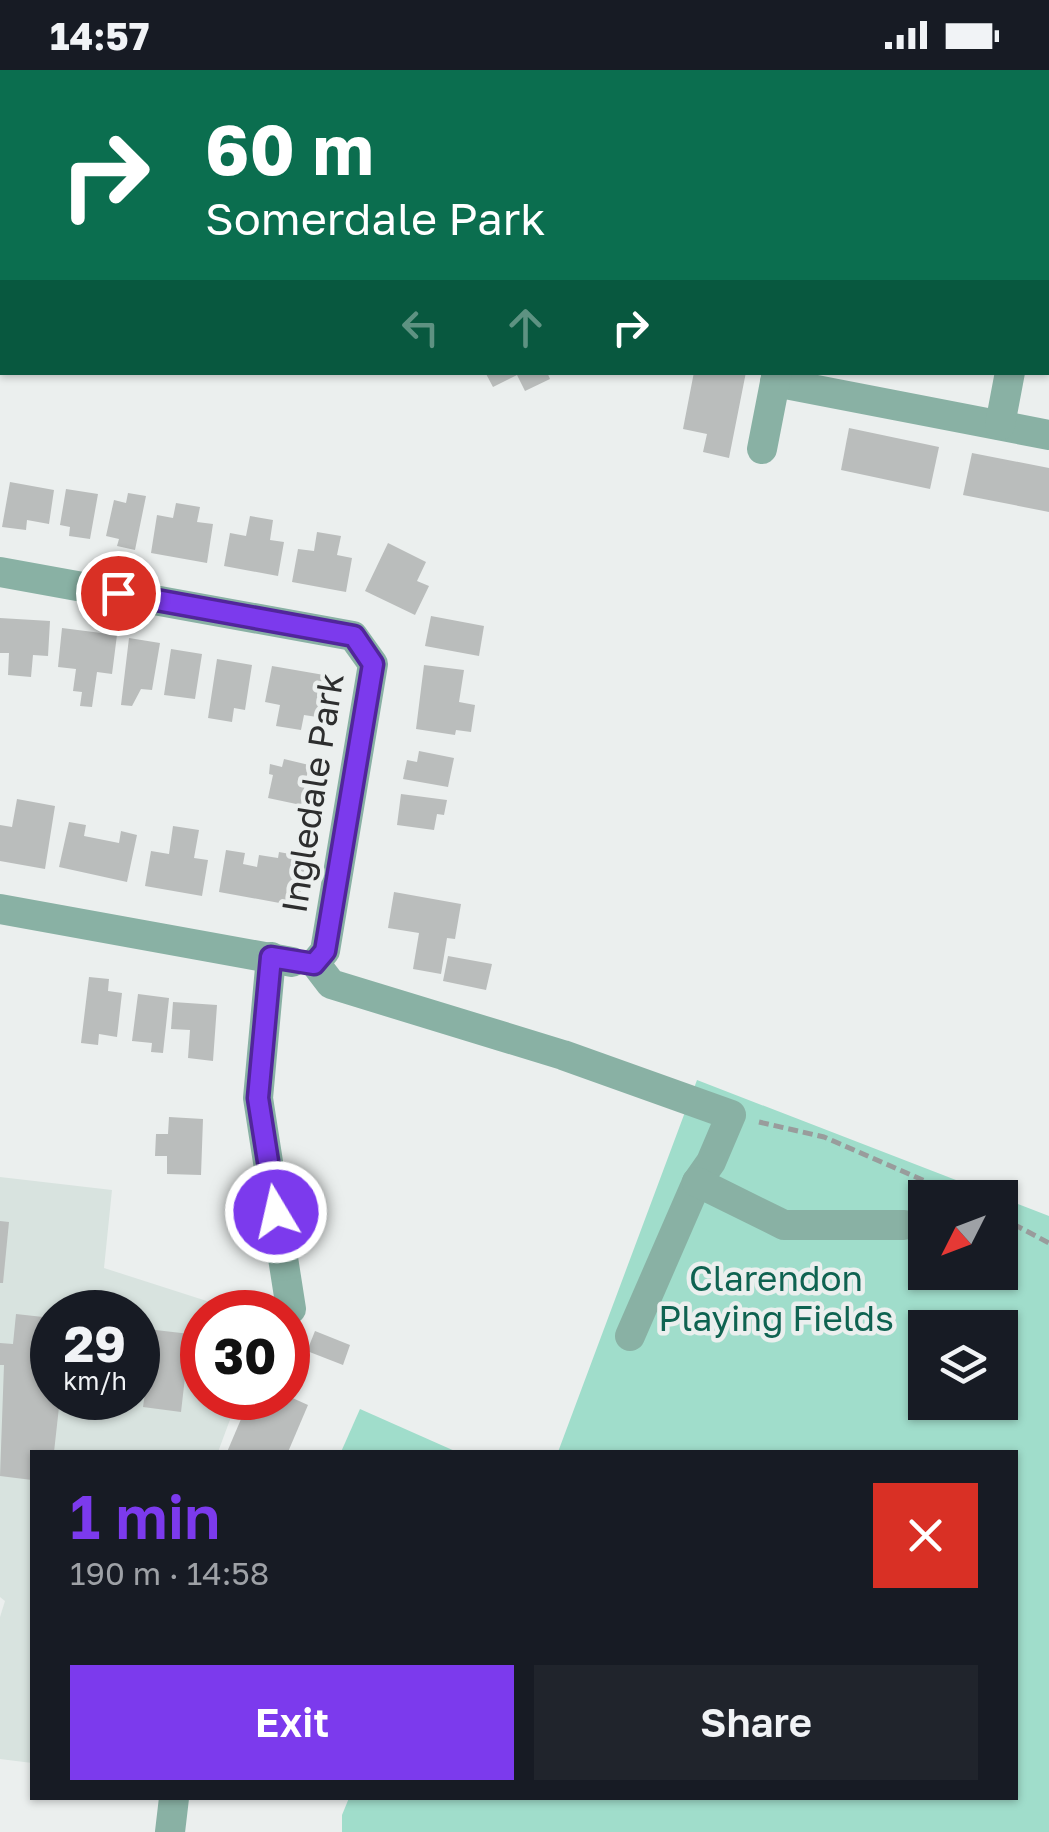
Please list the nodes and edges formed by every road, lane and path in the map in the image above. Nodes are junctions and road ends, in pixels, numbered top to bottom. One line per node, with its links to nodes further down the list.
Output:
1 (1009, 375): 3 (street)
2 (776, 377): 3 (street); 5 (street)
3 (1000, 426): 4 (street)
4 (1049, 435)
5 (762, 449)
6 (0, 572): 9 (street, Ingledale Park)
7 (0, 909): 8 (street)
8 (271, 957): 9 (street); 16 (street)
9 (314, 964): 10 (street)
10 (731, 1115): 11 (path); 12 (street)
11 (923, 1180)
12 (697, 1182): 13 (street); 17 (street)
13 (904, 1226)
14 (1018, 1227): 15 (path)
15 (1049, 1243)
16 (288, 1290)
17 (630, 1336)
18 (174, 1800): 19 (street)
19 (170, 1832)

